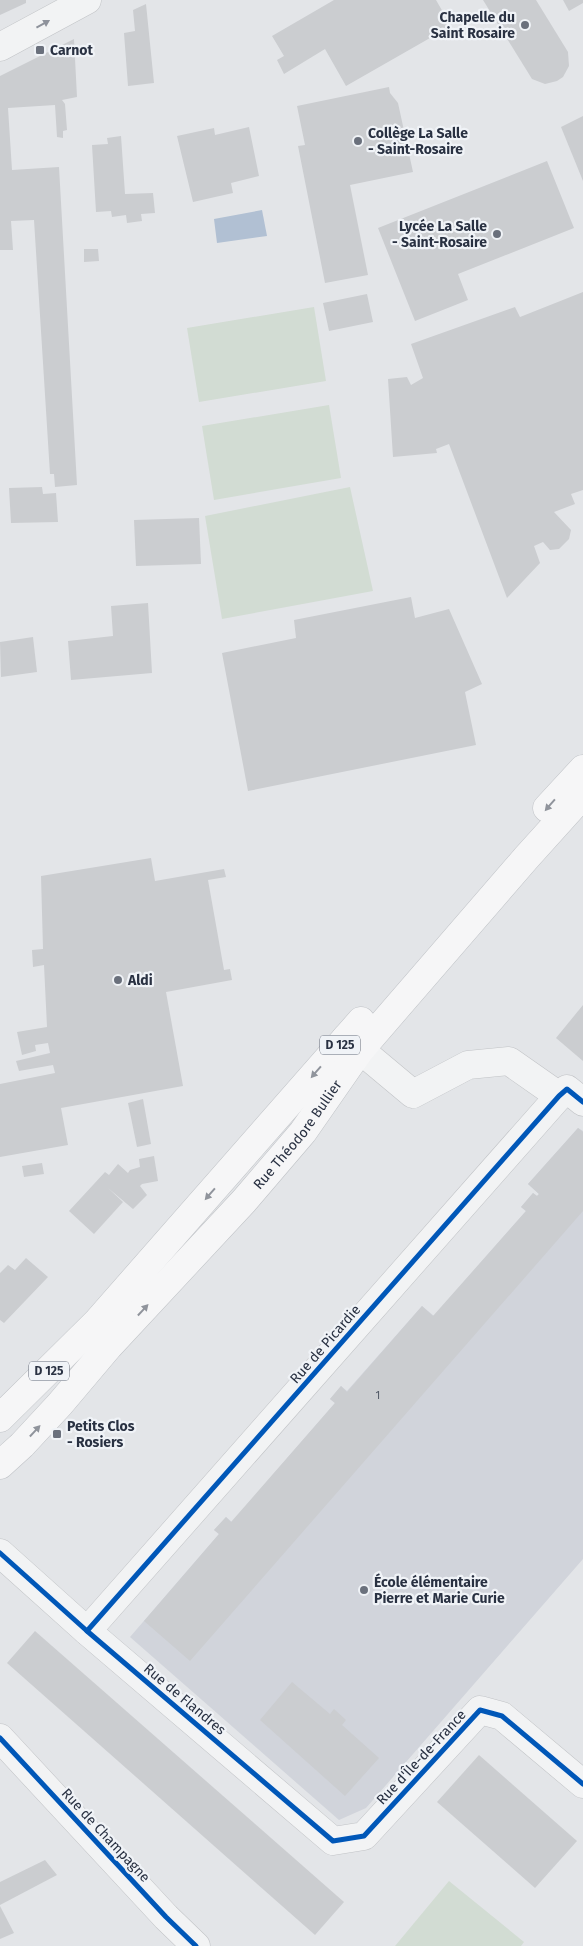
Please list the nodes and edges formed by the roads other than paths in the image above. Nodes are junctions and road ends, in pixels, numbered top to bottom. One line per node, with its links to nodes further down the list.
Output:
1 (87, 0): 2 (street, one-way to 1)
2 (0, 47)
3 (583, 769): 5 (main road, Rue Théodore Bullier / D 125, one-way to 5)
4 (583, 795): 5 (main road, Rue Théodore Bullier / D 125)
5 (353, 1044): 6 (street); 7 (main road, Rue Théodore Bullier / D 125, one-way to 7); 8 (main road, Rue Théodore Bullier / D 125, one-way to 5)
6 (571, 1099): 10 (street, Rue de Picardie)
7 (0, 1418)
8 (0, 1465)
9 (0, 1553): 10 (street, Rue de Flandres)
10 (87, 1631): 13 (street, Rue de Flandres)
11 (0, 1738): 14 (street, Rue de Champagne)
12 (583, 1784): 13 (street, Rue d'Île-de-France)
13 (364, 1836)
14 (196, 1946)

